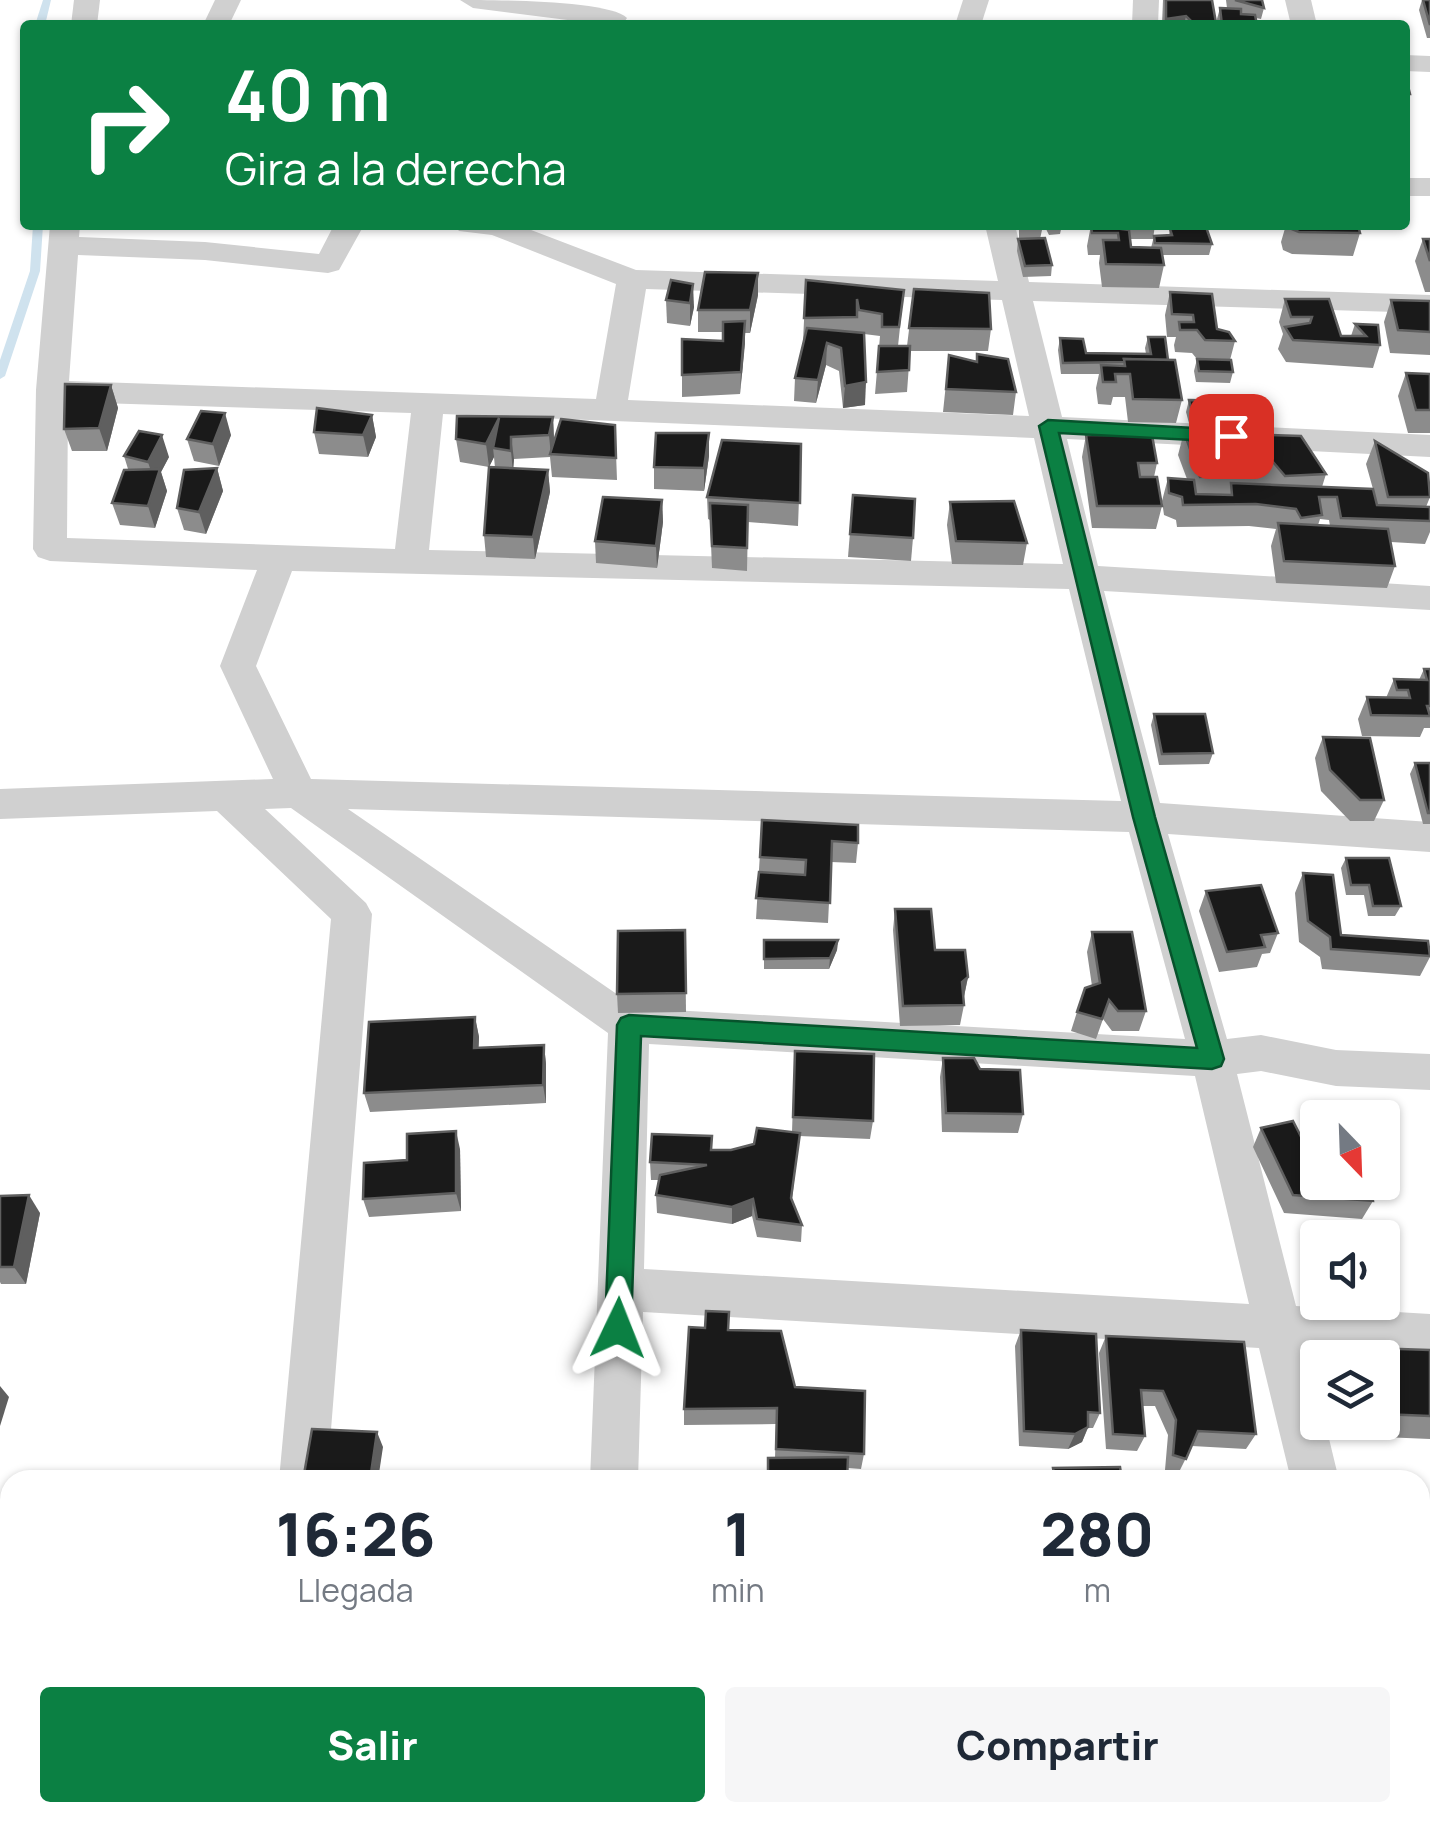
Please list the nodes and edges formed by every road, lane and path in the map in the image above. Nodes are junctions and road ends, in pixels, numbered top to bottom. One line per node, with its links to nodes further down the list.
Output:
1 (473, 0): 2 (street)
2 (616, 14)
3 (346, 230): 6 (street)
4 (505, 230): 7 (street)
5 (1001, 230): 8 (street)
6 (64, 235): 10 (street)
7 (632, 279): 8 (street); 12 (street)
8 (1017, 291): 9 (street); 13 (street)
9 (1430, 304)
10 (52, 390): 11 (street); 15 (street)
11 (428, 404): 12 (street); 16 (street)
12 (610, 409): 13 (street)
13 (1048, 426): 14 (street); 17 (street)
14 (1430, 446)
15 (280, 560): 16 (street); 19 (street)
16 (412, 560): 17 (street)
17 (1083, 576): 18 (street); 22 (street)
18 (1430, 598)
19 (300, 793): 20 (street); 22 (street); 24 (street)
20 (226, 796): 21 (street); 30 (street)
21 (0, 804)
22 (1144, 817): 23 (street); 25 (street)
23 (1430, 837)
24 (629, 1025): 25 (street); 27 (street)
25 (1212, 1059): 26 (street); 28 (street)
26 (1430, 1072)
27 (619, 1290): 28 (street); 31 (street)
28 (1278, 1328): 29 (street); 32 (street)
29 (1430, 1336)
30 (303, 1470)
31 (614, 1470)
32 (1313, 1470)

